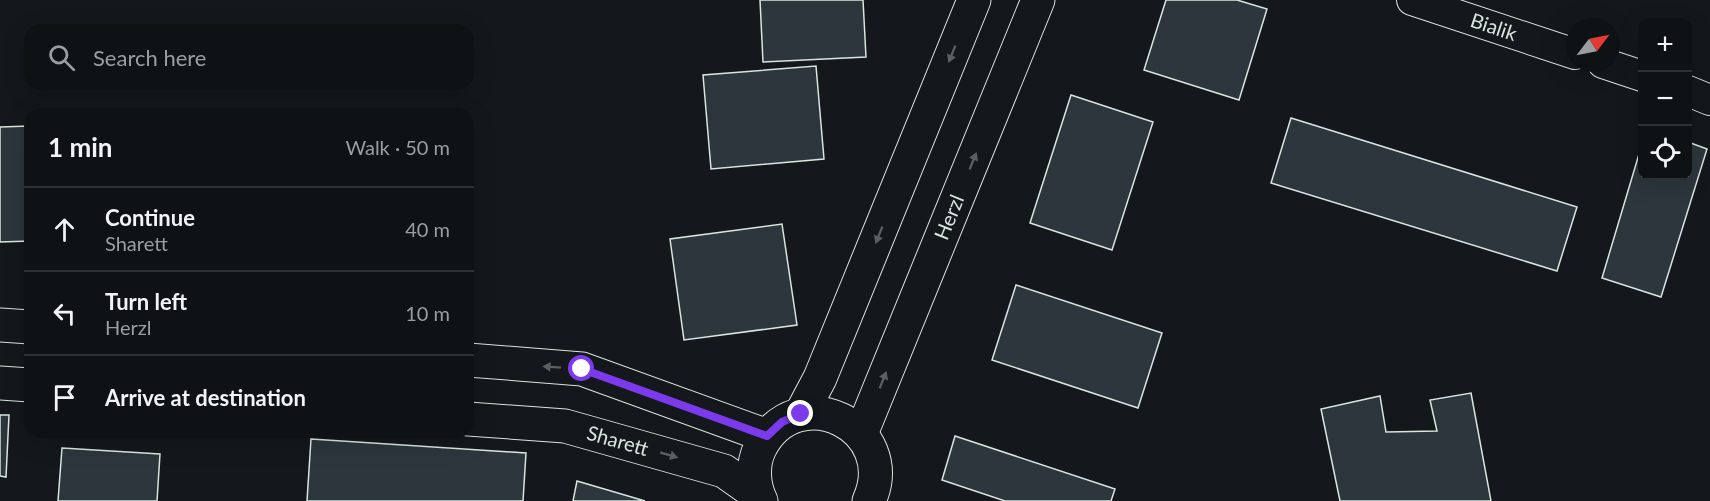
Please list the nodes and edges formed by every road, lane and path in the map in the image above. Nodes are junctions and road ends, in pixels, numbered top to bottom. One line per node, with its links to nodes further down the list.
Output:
1 (974, 0): 14 (street, one-way to 14)
2 (1038, 0): 16 (street, Herzl, one-way to 2)
3 (1412, 0): 4 (street, Bialik)
4 (1566, 51)
5 (1620, 69): 6 (street)
6 (1638, 75)
7 (1692, 93): 8 (street)
8 (1710, 100)
9 (0, 325): 10 (street)
10 (24, 327)
11 (474, 360): 17 (street, one-way to 11)
12 (0, 383): 13 (street)
13 (24, 385)
14 (801, 414): 16 (street); 17 (street)
15 (474, 419): 18 (street, Sharett, one-way to 18)
16 (861, 434): 19 (street)
17 (767, 436): 18 (street)
18 (760, 498)
19 (869, 501)

